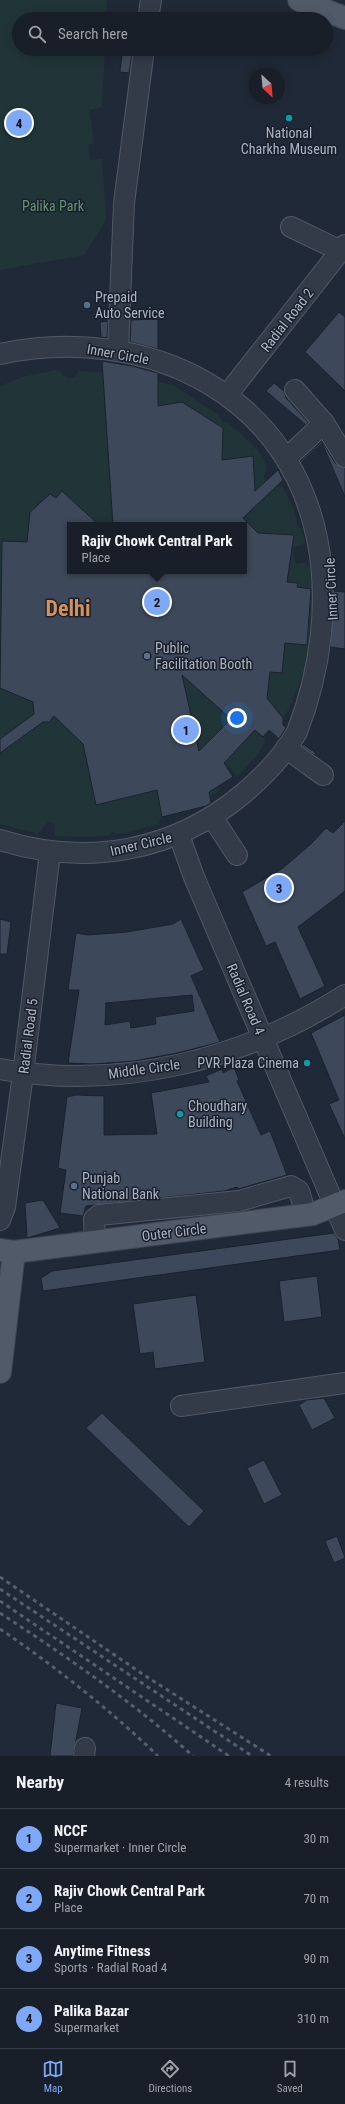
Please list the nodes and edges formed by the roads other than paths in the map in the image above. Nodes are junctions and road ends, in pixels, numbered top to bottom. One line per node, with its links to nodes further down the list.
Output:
1 (151, 0): 3 (street)
2 (299, 0): 4 (main road)
3 (149, 12)
4 (330, 12)
5 (333, 13): 6 (main road)
6 (345, 18)
7 (143, 56): 10 (street)
8 (291, 227): 9 (street)
9 (343, 248): 13 (street, Radial Road 2)
10 (118, 351): 11 (street, Inner Circle); 13 (street, Inner Circle)
11 (0, 354)
12 (295, 390): 14 (street)
13 (227, 395): 15 (street, Inner Circle)
14 (324, 423): 15 (street); 16 (street)
15 (289, 456): 17 (street, Inner Circle)
16 (345, 457)
17 (286, 748): 18 (street); 19 (street, Inner Circle)
18 (323, 775)
19 (212, 817): 20 (street, Inner Circle); 23 (street)
20 (179, 835): 22 (street, Inner Circle); 25 (street, Radial Road 4)
21 (0, 840): 22 (street, Inner Circle)
22 (50, 852): 27 (street, Radial Road 5)
23 (237, 855)
24 (345, 995): 25 (street, Middle Circle)
25 (263, 1039): 27 (street, Middle Circle); 29 (street, Radial Road 4)
26 (0, 1069): 27 (street, Middle Circle)
27 (23, 1074): 31 (street, Radial Road 5)
28 (217, 1203): 30 (street); 32 (street); 34 (street)
29 (340, 1204): 30 (main road, Outer Circle); 33 (street, Radial Road 4)
30 (306, 1215): 32 (main road, Outer Circle)
31 (0, 1220)
32 (221, 1226): 34 (main road, Outer Circle)
33 (345, 1230)
34 (96, 1242): 35 (main road, Outer Circle)
35 (7, 1251): 36 (main road)
36 (0, 1372)
37 (345, 1383): 38 (street)
38 (181, 1406)

